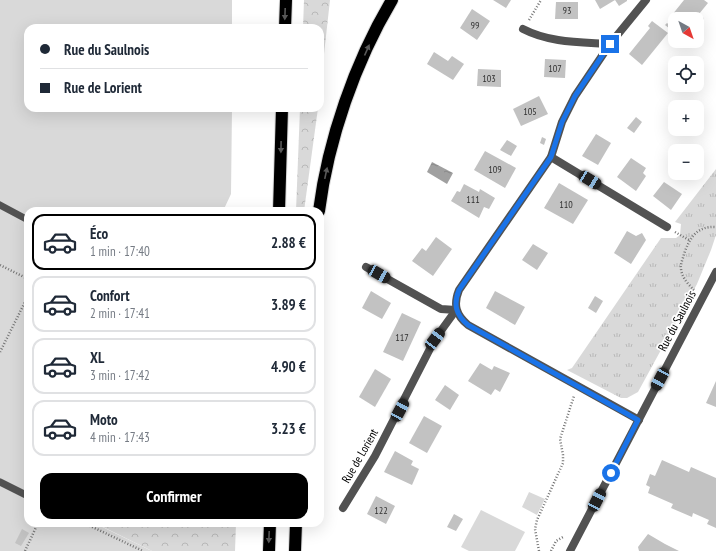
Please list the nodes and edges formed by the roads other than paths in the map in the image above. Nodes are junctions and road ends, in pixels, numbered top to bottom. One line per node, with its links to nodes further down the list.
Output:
1 (286, 0): 4 (highway, one-way to 4)
2 (392, 0): 11 (highway, one-way to 2)
3 (646, 0): 6 (street, Rue de Lorient)
4 (285, 24)
5 (523, 29): 6 (street)
6 (610, 44): 8 (street, Rue de Lorient)
7 (282, 112): 10 (highway, one-way to 10)
8 (551, 157): 13 (street); 16 (street, Rue de Lorient)
9 (0, 205): 12 (lane)
10 (279, 207)
11 (320, 207)
12 (24, 218)
13 (667, 227)
14 (366, 267): 16 (street)
15 (716, 272): 17 (street, Rue du Saulnois)
16 (456, 310): 17 (street); 20 (street, Rue de Lorient)
17 (638, 420): 25 (street, Rue du Saulnois)
18 (0, 482): 19 (lane)
19 (24, 494)
20 (343, 508)
21 (270, 527): 23 (highway, one-way to 23)
22 (296, 527): 24 (highway)
23 (269, 551)
24 (295, 551)
25 (570, 551)

